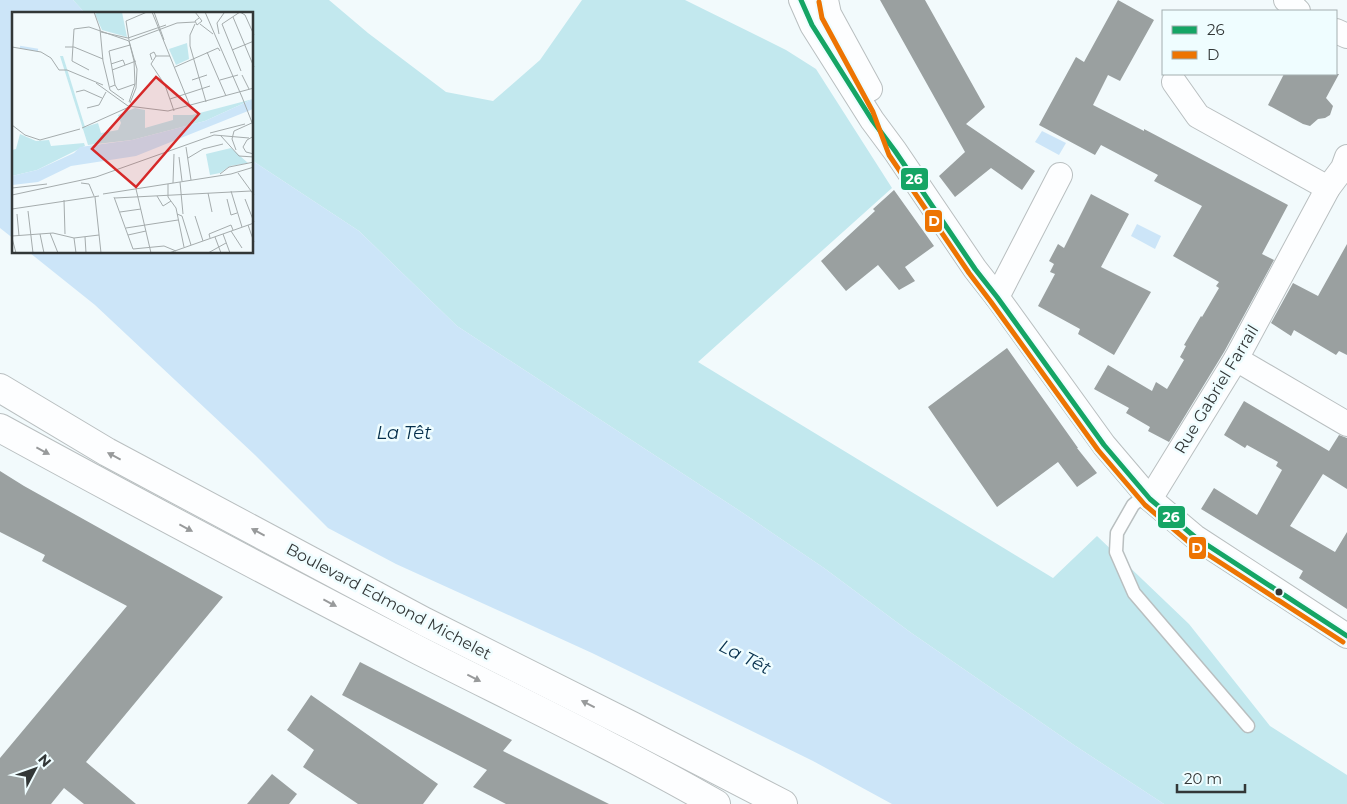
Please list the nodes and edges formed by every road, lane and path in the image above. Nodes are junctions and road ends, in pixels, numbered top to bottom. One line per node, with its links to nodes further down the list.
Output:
1 (800, 0): 6 (street)
2 (826, 0): 6 (street)
3 (1286, 0): 4 (street)
4 (1297, 10)
5 (1174, 82): 9 (street)
6 (895, 151): 10 (street)
7 (1347, 157): 9 (street, Rue Gabriel Farrail)
8 (1060, 175): 10 (street)
9 (1328, 188): 11 (street, Rue Gabriel Farrail)
10 (997, 297): 15 (street)
11 (1236, 359): 13 (street); 15 (street, Rue Gabriel Farrail)
12 (0, 388): 17 (highway, Boulevard Edmond Michelet, one-way to 12)
13 (1347, 424)
14 (0, 428): 19 (highway, Boulevard Edmond Michelet, one-way to 19)
15 (1148, 496): 16 (street); 18 (lane)
16 (1347, 636)
17 (632, 726): 20 (highway); 21 (highway, Boulevard Edmond Michelet)
18 (1248, 726)
19 (716, 804)
20 (766, 804)
21 (783, 804)

